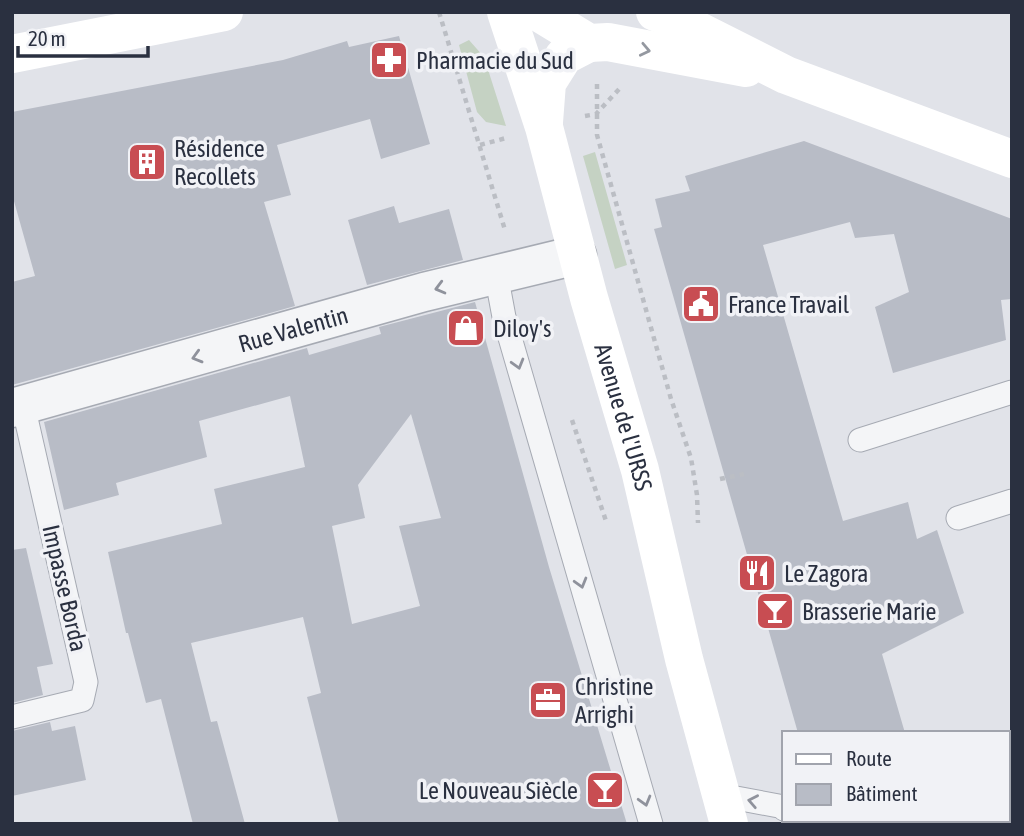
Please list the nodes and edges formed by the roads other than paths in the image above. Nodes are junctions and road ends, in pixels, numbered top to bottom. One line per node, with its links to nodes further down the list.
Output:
1 (224, 12): 6 (main road)
2 (506, 12): 8 (main road, Avenue de l'URSS)
3 (538, 12): 5 (main road)
4 (655, 12): 7 (main road)
5 (589, 43): 7 (main road, one-way to 7); 8 (main road)
6 (12, 54)
7 (786, 75): 9 (main road)
8 (544, 127): 10 (main road, Avenue de l'URSS)
9 (1012, 159)
10 (578, 255): 11 (street, Rue Valentin); 19 (main road, Avenue de l'URSS)
11 (496, 274): 13 (street, Rue Valentin, one-way to 13); 20 (lane, one-way to 20)
12 (1012, 392): 14 (lane)
13 (18, 407): 17 (lane, Impasse Borda)
14 (860, 440)
15 (1012, 501): 16 (lane)
16 (958, 518)
17 (12, 717)
18 (782, 807): 19 (lane, one-way to 19)
19 (725, 809)
20 (651, 824)

